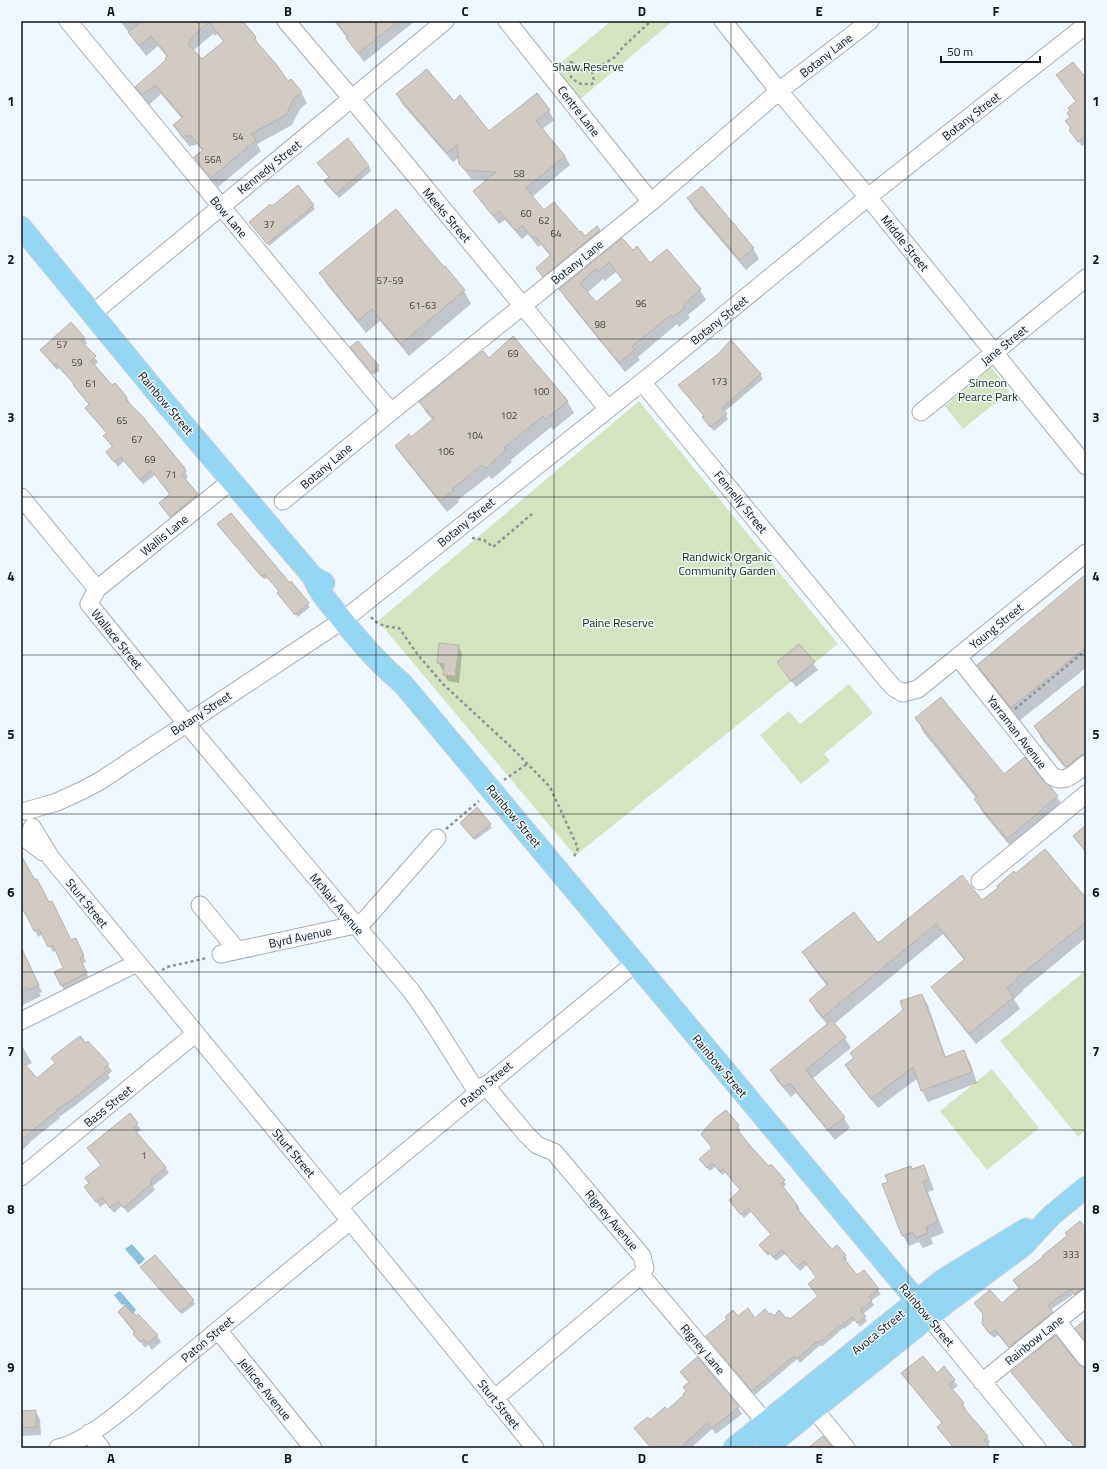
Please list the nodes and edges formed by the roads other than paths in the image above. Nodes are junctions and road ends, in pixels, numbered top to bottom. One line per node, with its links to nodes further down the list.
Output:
1 (68, 21): 12 (street, Bow Lane)
2 (286, 21): 9 (street, Meeks Street)
3 (445, 21): 9 (street, Kennedy Street)
4 (507, 21): 11 (street, Centre Lane)
5 (722, 21): 8 (street, Middle Street)
6 (870, 21): 8 (street, Botany Lane)
7 (1086, 25): 10 (street, Botany Street)
8 (779, 91): 10 (street, Middle Street); 11 (street, Botany Lane)
9 (352, 99): 12 (street, Kennedy Street); 15 (street, Meeks Street)
10 (868, 197): 17 (street, Middle Street); 18 (street, Botany Street)
11 (651, 202): 15 (street, Botany Lane)
12 (221, 207): 16 (street, Kennedy Street); 20 (street, Bow Lane)
13 (21, 227): 16 (main road, Rainbow Street)
14 (1086, 278): 17 (street, Jane Street)
15 (523, 306): 19 (street, Meeks Street); 20 (street, Botany Lane)
16 (93, 313): 23 (main road, Rainbow Street)
17 (994, 353): 21 (street, Jane Street); 22 (street, Middle Street)
18 (642, 382): 19 (street, Botany Street); 30 (street, Fennelly Street)
19 (608, 409): 28 (street, Botany Street)
20 (392, 412): 25 (street, Botany Lane)
21 (920, 412)
22 (1086, 466)
23 (231, 481): 27 (street, Wallis Lane); 28 (main road, Rainbow Street)
24 (21, 497): 27 (street, Wallace Street)
25 (283, 501)
26 (1086, 553): 29 (street, Young Street)
27 (97, 589): 31 (street, Wallace Street)
28 (355, 617): 31 (street, Botany Street); 39 (main road, Rainbow Street)
29 (958, 657): 30 (street, Young Street); 32 (street, Yarraman Avenue)
30 (903, 693)
31 (186, 723): 34 (street, Botany Street); 38 (street, McNair Avenue)
32 (1086, 764)
33 (1086, 794): 36 (street)
34 (26, 824): 40 (street, Sturt Street)
35 (437, 838): 38 (street, Byrd Avenue)
36 (980, 881)
37 (200, 905): 38 (street, Byrd Avenue)
38 (355, 925): 43 (street, McNair Avenue)
39 (635, 962): 43 (street, Paton Street); 50 (main road, Rainbow Street)
40 (137, 963): 41 (street); 42 (street, Sturt Street)
41 (21, 1021)
42 (195, 1034): 44 (street, Bass Street); 46 (street, Sturt Street)
43 (481, 1088): 46 (street, Paton Street); 48 (street, Rigney Avenue)
44 (21, 1177)
45 (1084, 1193): 50 (main road, Avoca Street)
46 (339, 1207): 47 (street, Sturt Street)
47 (350, 1221): 52 (street, Paton Street); 55 (street, Sturt Street)
48 (641, 1275): 55 (street); 57 (street, Rigney Lane)
49 (1086, 1298): 51 (street, Rainbow Lane)
50 (923, 1309): 54 (street, Rainbow Street); 56 (main road, Avoca Street); 57 (main road, Avoca Street)
51 (1057, 1321): 53 (street); 54 (street, Rainbow Lane)
52 (218, 1330): 58 (street, Paton Street); 61 (street, Jellicoe Avenue)
53 (1086, 1358)
54 (982, 1382): 66 (street, Rainbow Street)
55 (494, 1398): 62 (street, Sturt Street)
56 (814, 1409): 64 (main road, Avoca Street); 65 (street)
57 (766, 1422): 63 (main road, Avoca Street)
58 (89, 1433): 59 (street, Paton Street); 60 (street)
59 (58, 1448)
60 (101, 1448)
61 (313, 1448)
62 (535, 1448)
63 (734, 1448)
64 (766, 1448)
65 (846, 1448)
66 (1037, 1448)

